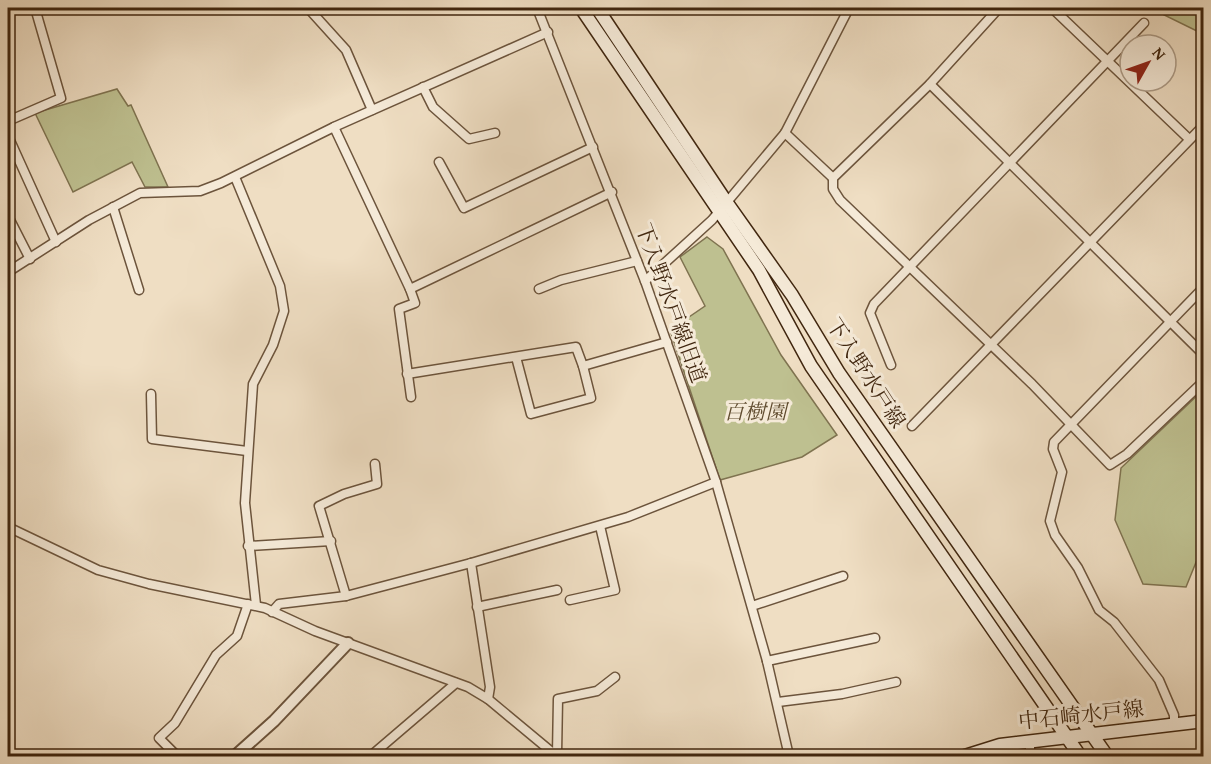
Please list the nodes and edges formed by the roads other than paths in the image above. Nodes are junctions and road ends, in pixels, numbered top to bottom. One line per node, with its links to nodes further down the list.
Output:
1 (35, 8): 16 (street)
2 (322, 8): 9 (street)
3 (581, 8): 30 (main road, 下入野水戸線)
4 (597, 8): 30 (main road, 下入野水戸線)
5 (849, 8): 20 (street)
6 (999, 8): 13 (street)
7 (1052, 8): 12 (street)
8 (541, 9): 11 (street, 下入野水戸線旧道)
9 (311, 11): 15 (street)
10 (1144, 23): 12 (street)
11 (548, 32): 14 (street); 23 (street, 下入野水戸線旧道)
12 (1108, 62): 22 (street); 25 (street)
13 (930, 84): 25 (street); 27 (street)
14 (423, 87): 15 (street); 19 (street)
15 (372, 110): 18 (street)
16 (8, 121)
17 (1203, 125): 22 (street)
18 (334, 127): 26 (street); 40 (street)
19 (495, 133)
20 (785, 134): 27 (street); 30 (street)
21 (8, 136): 32 (street)
22 (1189, 139): 33 (street)
23 (593, 147): 24 (street); 28 (street, 下入野水戸線旧道)
24 (439, 162)
25 (1011, 163): 33 (street); 36 (street)
26 (235, 177): 29 (street); 56 (street)
27 (833, 178): 36 (street)
28 (612, 192): 35 (street, 下入野水戸線旧道); 40 (street)
29 (113, 207): 32 (street); 42 (street)
30 (723, 208): 38 (street); 82 (main road, 下入野水戸線); 83 (main road, 下入野水戸線)
31 (8, 216): 34 (street)
32 (56, 242): 34 (street)
33 (1091, 242): 43 (street); 45 (street)
34 (30, 259): 37 (street)
35 (637, 261): 38 (street, 下入野水戸線旧道); 41 (street)
36 (910, 267): 45 (street); 48 (street)
37 (8, 273)
38 (645, 281): 44 (street, 下入野水戸線旧道)
39 (1203, 287): 43 (street)
40 (410, 289): 50 (street)
41 (539, 289)
42 (139, 290)
43 (1170, 321): 46 (street); 54 (street)
44 (667, 342): 49 (street); 58 (street, 下入野水戸線旧道)
45 (992, 345): 54 (street); 55 (street)
46 (1203, 355)
47 (516, 357): 49 (street); 49 (street); 50 (street)
48 (891, 365)
49 (583, 366)
50 (407, 374): 53 (street)
51 (1203, 381): 54 (street)
52 (151, 394): 56 (street)
53 (411, 397)
54 (1072, 424): 81 (street)
55 (912, 426)
56 (247, 451): 62 (street)
57 (375, 464): 61 (street)
58 (716, 482): 59 (street); 69 (street, 下入野水戸線旧道)
59 (600, 526): 63 (street); 67 (street)
60 (8, 527): 68 (street)
61 (331, 541): 62 (street); 66 (street)
62 (248, 546): 68 (street)
63 (471, 563): 66 (street); 70 (street)
64 (843, 576): 69 (street)
65 (557, 590): 70 (street)
66 (346, 596): 71 (street)
67 (570, 600)
68 (252, 605): 71 (street); 87 (street)
69 (752, 606): 74 (street, 下入野水戸線旧道)
70 (477, 607): 78 (street)
71 (272, 612): 73 (street)
72 (875, 638): 74 (street)
73 (348, 643): 77 (street); 88 (street)
74 (767, 661): 79 (street, 下入野水戸線旧道)
75 (615, 677): 86 (street)
76 (896, 682): 79 (street)
77 (456, 683): 78 (street); 85 (street)
78 (488, 699): 86 (street)
79 (778, 702): 90 (street, 下入野水戸線旧道)
80 (1203, 722): 81 (main road, 中石崎水戸線)
81 (1174, 725): 82 (main road, 中石崎水戸線)
82 (1091, 734): 83 (main road, 中石崎水戸線); 94 (main road, 下入野水戸線)
83 (1064, 736): 84 (main road, 中石崎水戸線); 93 (main road, 下入野水戸線)
84 (1030, 740): 91 (main road, 中石崎水戸線); 92 (street)
85 (373, 754)
86 (557, 754): 89 (street)
87 (177, 756)
88 (235, 756)
89 (542, 756)
90 (789, 756)
91 (965, 756)
92 (1030, 756)
93 (1080, 756)
94 (1107, 756)

